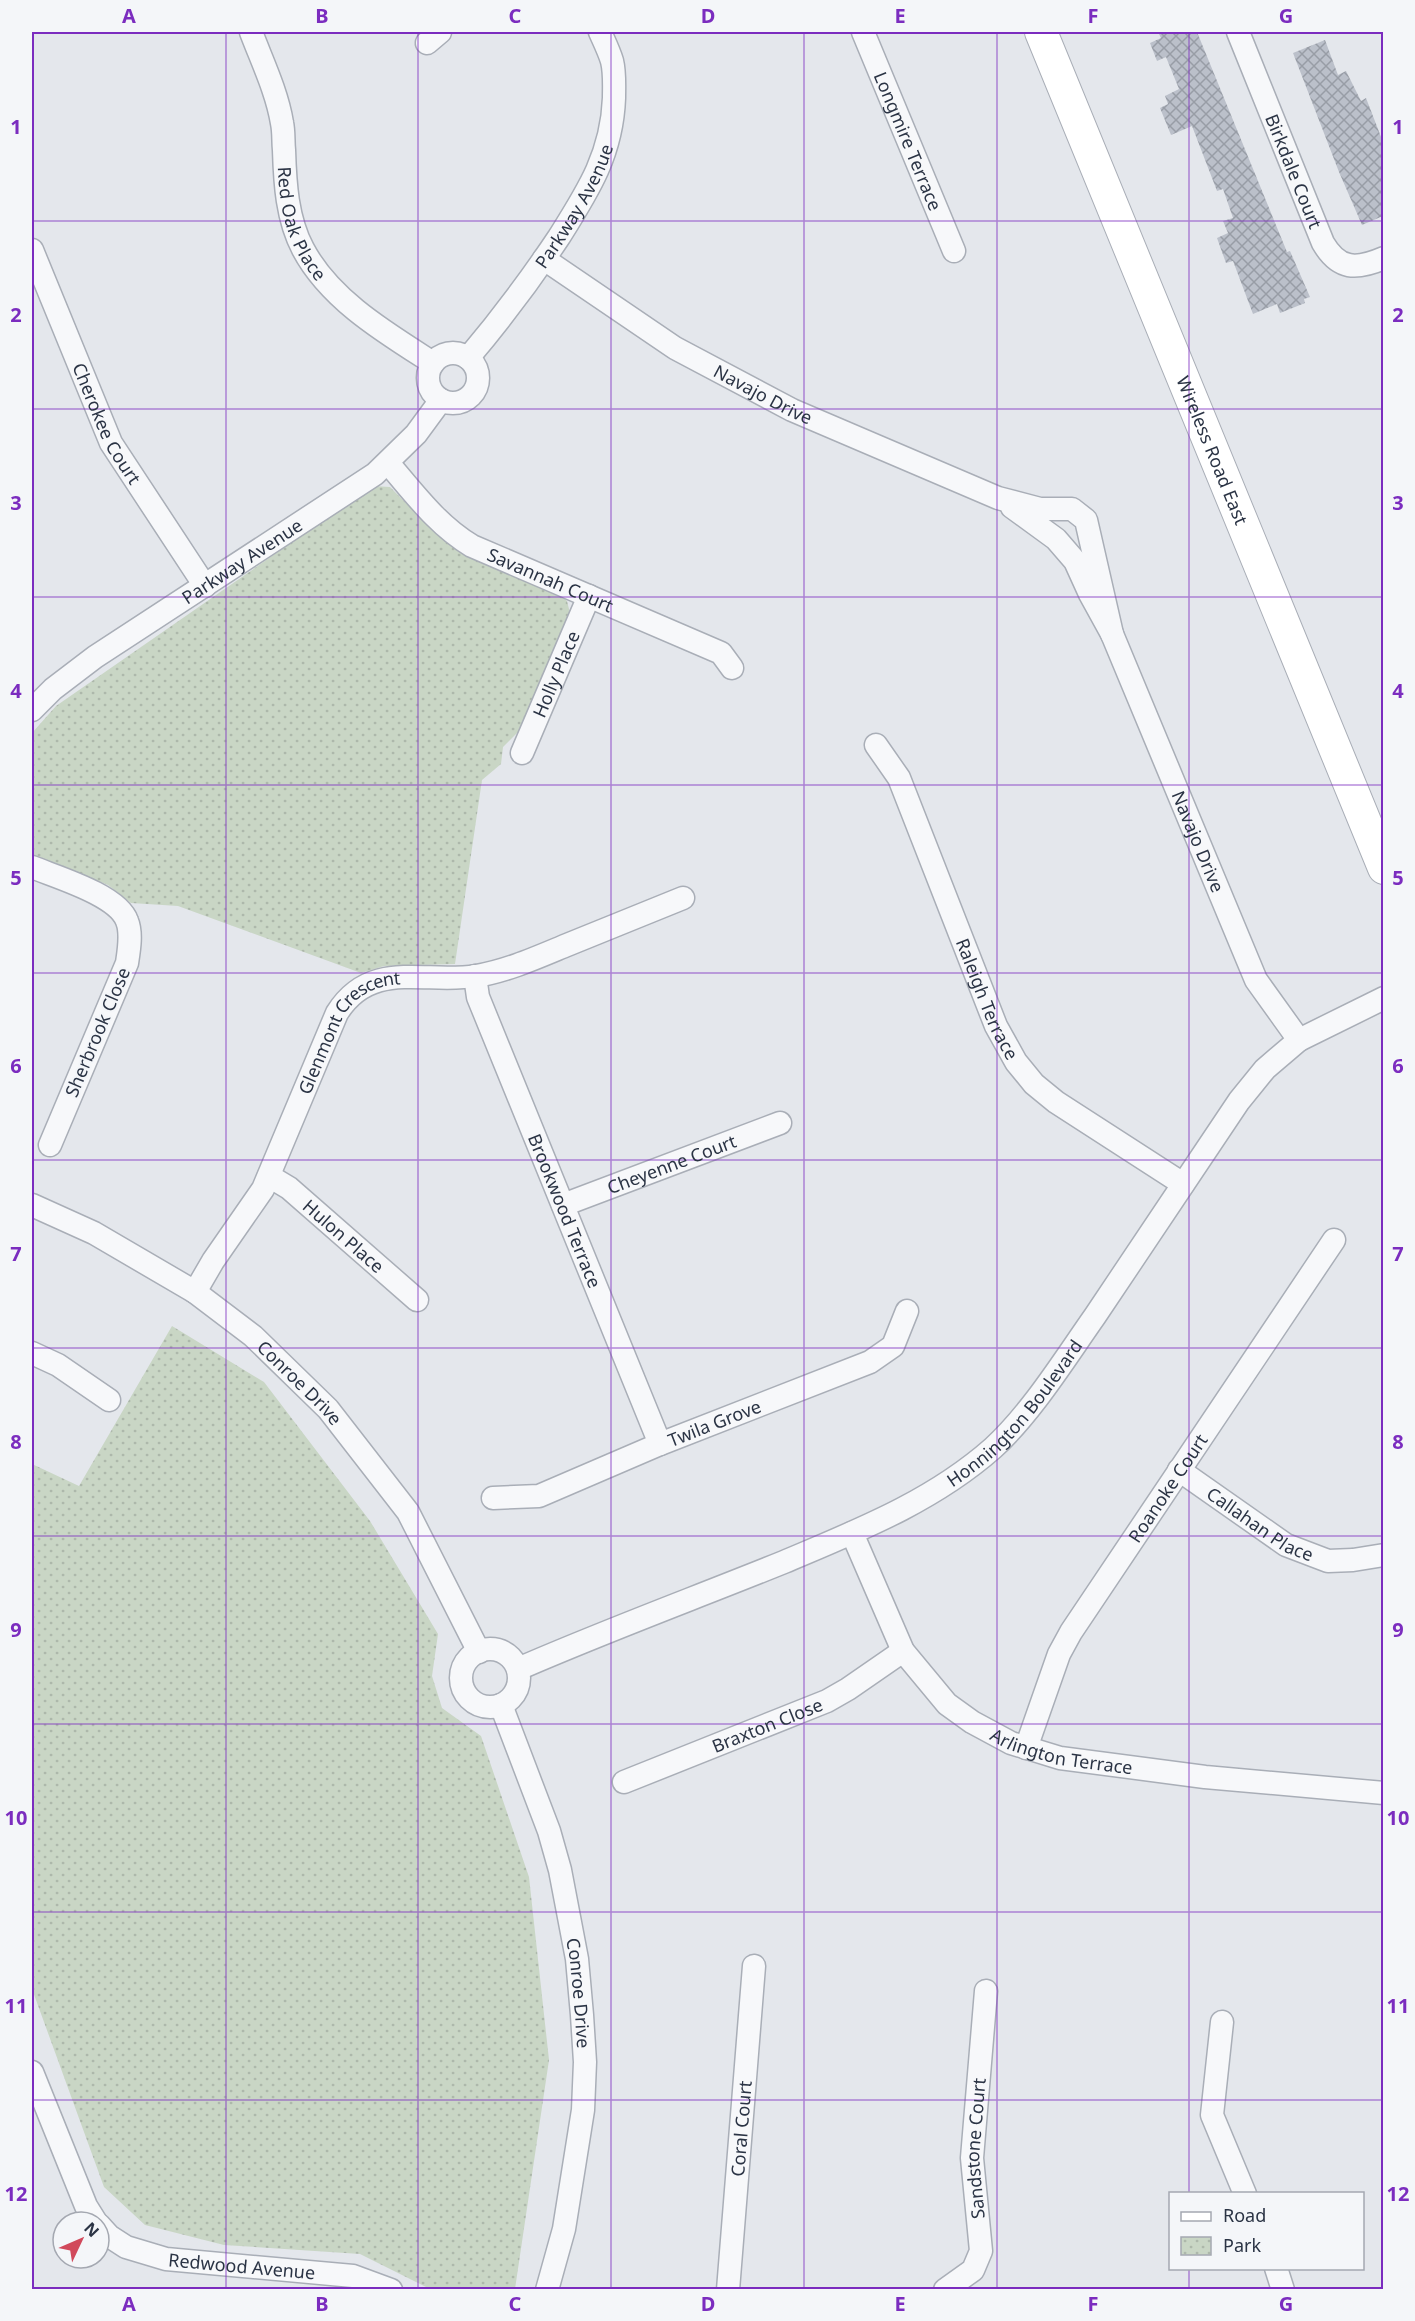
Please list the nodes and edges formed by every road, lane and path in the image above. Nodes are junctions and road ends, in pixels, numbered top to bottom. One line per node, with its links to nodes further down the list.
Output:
1 (251, 32): 11 (street, Red Oak Place)
2 (600, 32): 9 (street, Parkway Avenue)
3 (863, 32): 7 (street, Longmire Terrace)
4 (1041, 32): 23 (street, Wireless Road East)
5 (1238, 32): 8 (street, Birkdale Court)
6 (32, 250): 15 (street, Cherokee Court)
7 (954, 251)
8 (1383, 258)
9 (544, 259): 10 (street, Parkway Avenue); 14 (street, Navajo Drive)
10 (468, 358): 11 (street); 12 (street)
11 (433, 363): 12 (street)
12 (441, 400): 13 (street, Parkway Avenue)
13 (388, 463): 15 (street, Parkway Avenue); 16 (street, Savannah Court)
14 (998, 498): 17 (street, Navajo Drive); 17 (street, Navajo Drive)
15 (205, 586): 19 (street, Parkway Avenue)
16 (590, 597): 18 (street, Savannah Court); 21 (street, Holly Place)
17 (1112, 634): 27 (street, Navajo Drive)
18 (732, 668)
19 (32, 710)
20 (876, 745): 31 (street, Raleigh Terrace)
21 (522, 753)
22 (32, 867): 29 (street, Sherbrook Close)
23 (1383, 868)
24 (683, 898): 25 (street, Glenmont Crescent)
25 (475, 976): 30 (street, Glenmont Crescent); 33 (street, Brookwood Terrace)
26 (1383, 998): 27 (street, Honnington Boulevard)
27 (1299, 1040): 31 (street, Honnington Boulevard)
28 (780, 1123): 33 (street, Cheyenne Court)
29 (50, 1145)
30 (268, 1176): 35 (street, Glenmont Crescent); 36 (street, Hulon Place)
31 (1183, 1184): 43 (street, Honnington Boulevard)
32 (32, 1205): 35 (street, Conroe Drive)
33 (563, 1205): 40 (street, Brookwood Terrace)
34 (1334, 1240): 41 (street, Roanoke Court)
35 (195, 1292): 46 (street, Conroe Drive)
36 (417, 1300)
37 (908, 1311): 40 (street, Twila Grove)
38 (32, 1353): 39 (street)
39 (109, 1400)
40 (660, 1444): 42 (street, Twila Grove)
41 (1179, 1470): 44 (street, Callahan Place); 49 (street, Roanoke Court)
42 (493, 1498)
43 (852, 1533): 45 (street, Arlington Terrace); 47 (street, Honnington Boulevard)
44 (1383, 1555)
45 (903, 1651): 49 (street, Arlington Terrace); 50 (street, Braxton Close)
46 (479, 1652): 47 (street); 48 (street)
47 (518, 1669): 48 (street)
48 (501, 1706): 61 (street, Conroe Drive)
49 (1026, 1748): 51 (street, Arlington Terrace)
50 (624, 1782)
51 (1383, 1793)
52 (754, 1966): 62 (street, Coral Court)
53 (986, 1991): 63 (street, Sandstone Court)
54 (1222, 2022): 56 (street)
55 (32, 2072): 57 (street)
56 (1245, 2192)
57 (88, 2210)
58 (111, 2237): 60 (street, Redwood Avenue)
59 (1277, 2270): 64 (street)
60 (386, 2288)
61 (547, 2289)
62 (728, 2289)
63 (945, 2289)
64 (1283, 2289)

